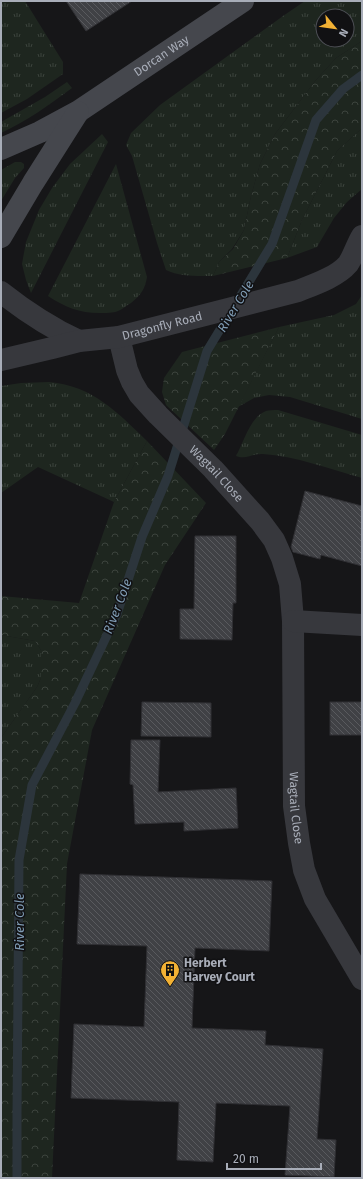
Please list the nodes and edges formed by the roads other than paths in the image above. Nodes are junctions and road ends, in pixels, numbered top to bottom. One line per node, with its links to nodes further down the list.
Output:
1 (243, 1): 2 (main road, Dorcan Way)
2 (79, 112): 3 (main road, Dorcan Way); 5 (main road, Dorcan Way)
3 (1, 149)
4 (362, 236): 7 (street, Dragonfly Road)
5 (1, 237)
6 (1, 292): 8 (street)
7 (119, 338): 8 (street, Dragonfly Road); 10 (street, Wagtail Close)
8 (79, 341): 9 (street, Dragonfly Road)
9 (1, 360)
10 (293, 621): 11 (street); 12 (street, Wagtail Close)
11 (362, 625)
12 (362, 978)

